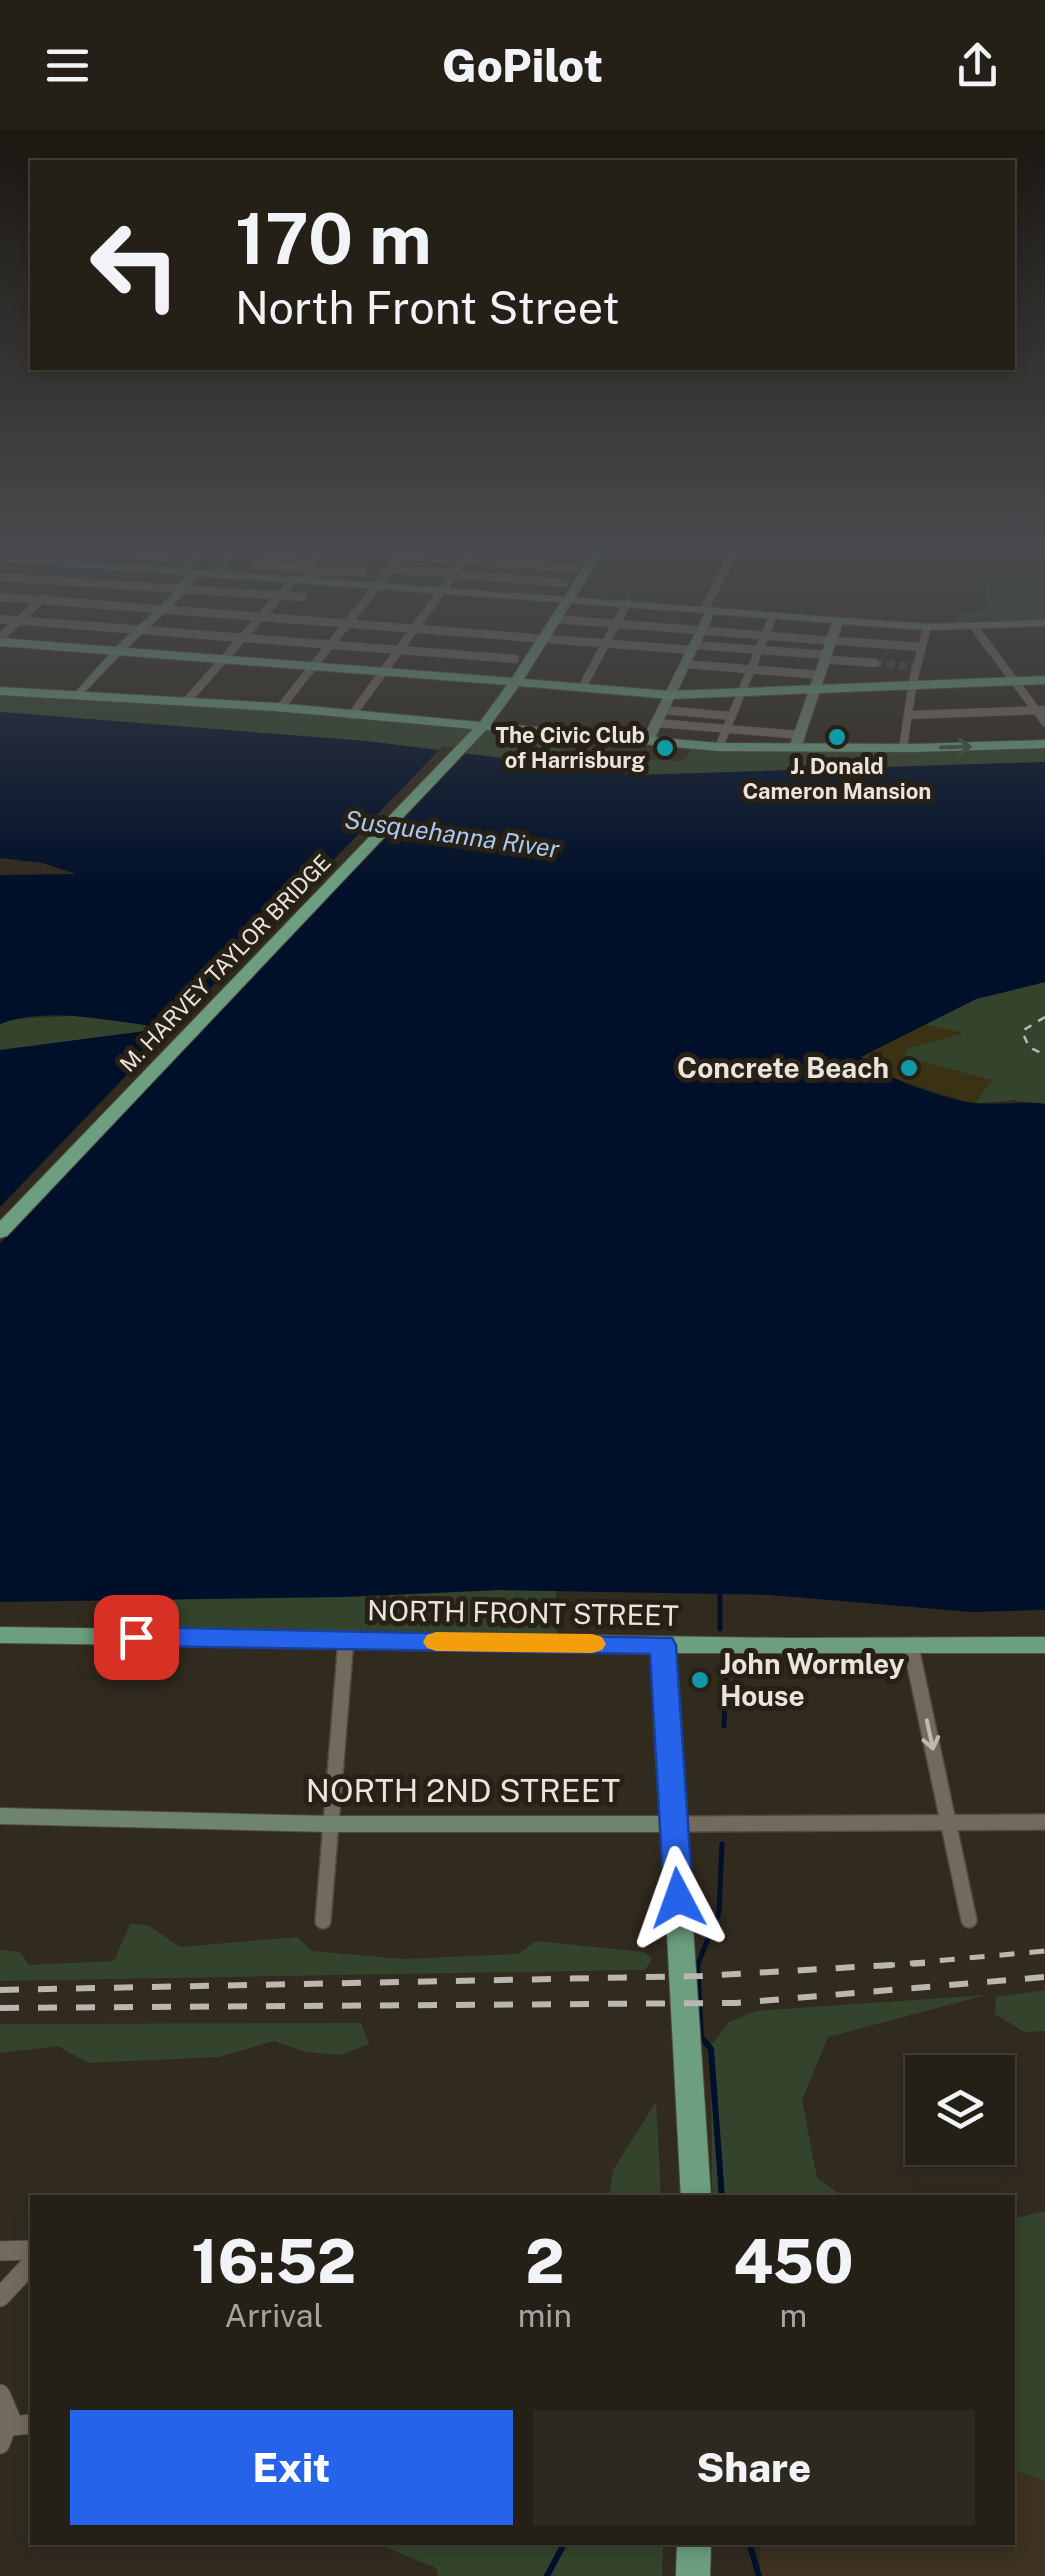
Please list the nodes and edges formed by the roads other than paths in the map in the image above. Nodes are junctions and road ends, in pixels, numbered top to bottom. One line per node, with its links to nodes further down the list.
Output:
1 (110, 660): 28 (street)
2 (222, 660): 30 (street)
3 (224, 660): 17 (main road)
4 (318, 660): 17 (street)
5 (391, 660): 19 (street)
6 (515, 660): 22 (main road)
7 (522, 660): 22 (main road)
8 (597, 660): 25 (street)
9 (687, 660): 15 (street)
10 (753, 660): 18 (street)
11 (829, 660): 23 (street)
12 (846, 660): 16 (street)
13 (918, 660): 24 (street)
14 (999, 660): 21 (street)
15 (685, 664): 18 (street); 29 (street)
16 (875, 664)
17 (312, 667): 19 (main road); 31 (street)
18 (750, 669): 23 (street); 27 (street)
19 (382, 672): 22 (main road); 34 (street)
20 (1045, 680): 21 (main road)
21 (1015, 681): 24 (main road); 33 (street)
22 (508, 682): 25 (main road); 40 (main road)
23 (820, 684): 24 (main road); 27 (main road); 42 (street)
24 (913, 685): 35 (street)
25 (582, 688): 29 (main road)
26 (0, 691): 28 (main road)
27 (741, 692): 29 (main road); 36 (street)
28 (80, 694): 30 (main road)
29 (670, 695): 32 (street)
30 (186, 702): 31 (main road)
31 (280, 708): 34 (main road)
32 (663, 710): 36 (street); 38 (street)
33 (1041, 711): 35 (street); 37 (street)
34 (352, 715): 40 (main road)
35 (908, 715): 45 (street)
36 (731, 716): 39 (street)
37 (1045, 722)
38 (656, 723): 39 (street); 41 (street)
39 (726, 728): 42 (street); 44 (street)
40 (466, 738): 41 (main road); 46 (main road, M. HARVEY TAYLOR BRIDGE); 47 (main road, M. HARVEY TAYLOR BRIDGE)
41 (648, 740): 44 (main road)
42 (799, 744): 44 (main road); 45 (main road)
43 (1045, 744): 45 (main road, one-way to 43)
44 (718, 747)
45 (903, 748)
46 (0, 1218)
47 (0, 1232)
48 (0, 1634): 49 (main road, NORTH FRONT STREET)
49 (346, 1640): 50 (main road, NORTH FRONT STREET); 55 (street)
50 (663, 1645): 51 (main road, NORTH FRONT STREET); 56 (main road)
51 (912, 1646): 52 (main road, NORTH FRONT STREET); 57 (street, one-way to 57)
52 (1045, 1646)
53 (0, 1816): 55 (street, NORTH 2ND STREET)
54 (1045, 1822): 57 (street, NORTH 2ND STREET)
55 (330, 1824): 56 (street, NORTH 2ND STREET); 59 (street)
56 (674, 1824): 57 (street, NORTH 2ND STREET); 60 (main road)
57 (948, 1824): 58 (street)
58 (969, 1920)
59 (323, 1921)
60 (696, 2195)
61 (30, 2250): 62 (street)
62 (0, 2251)
63 (30, 2264): 64 (street)
64 (0, 2298)
65 (0, 2394): 67 (street)
66 (30, 2425): 67 (street)
67 (4, 2435)
68 (694, 2545): 69 (main road)
69 (693, 2576)

